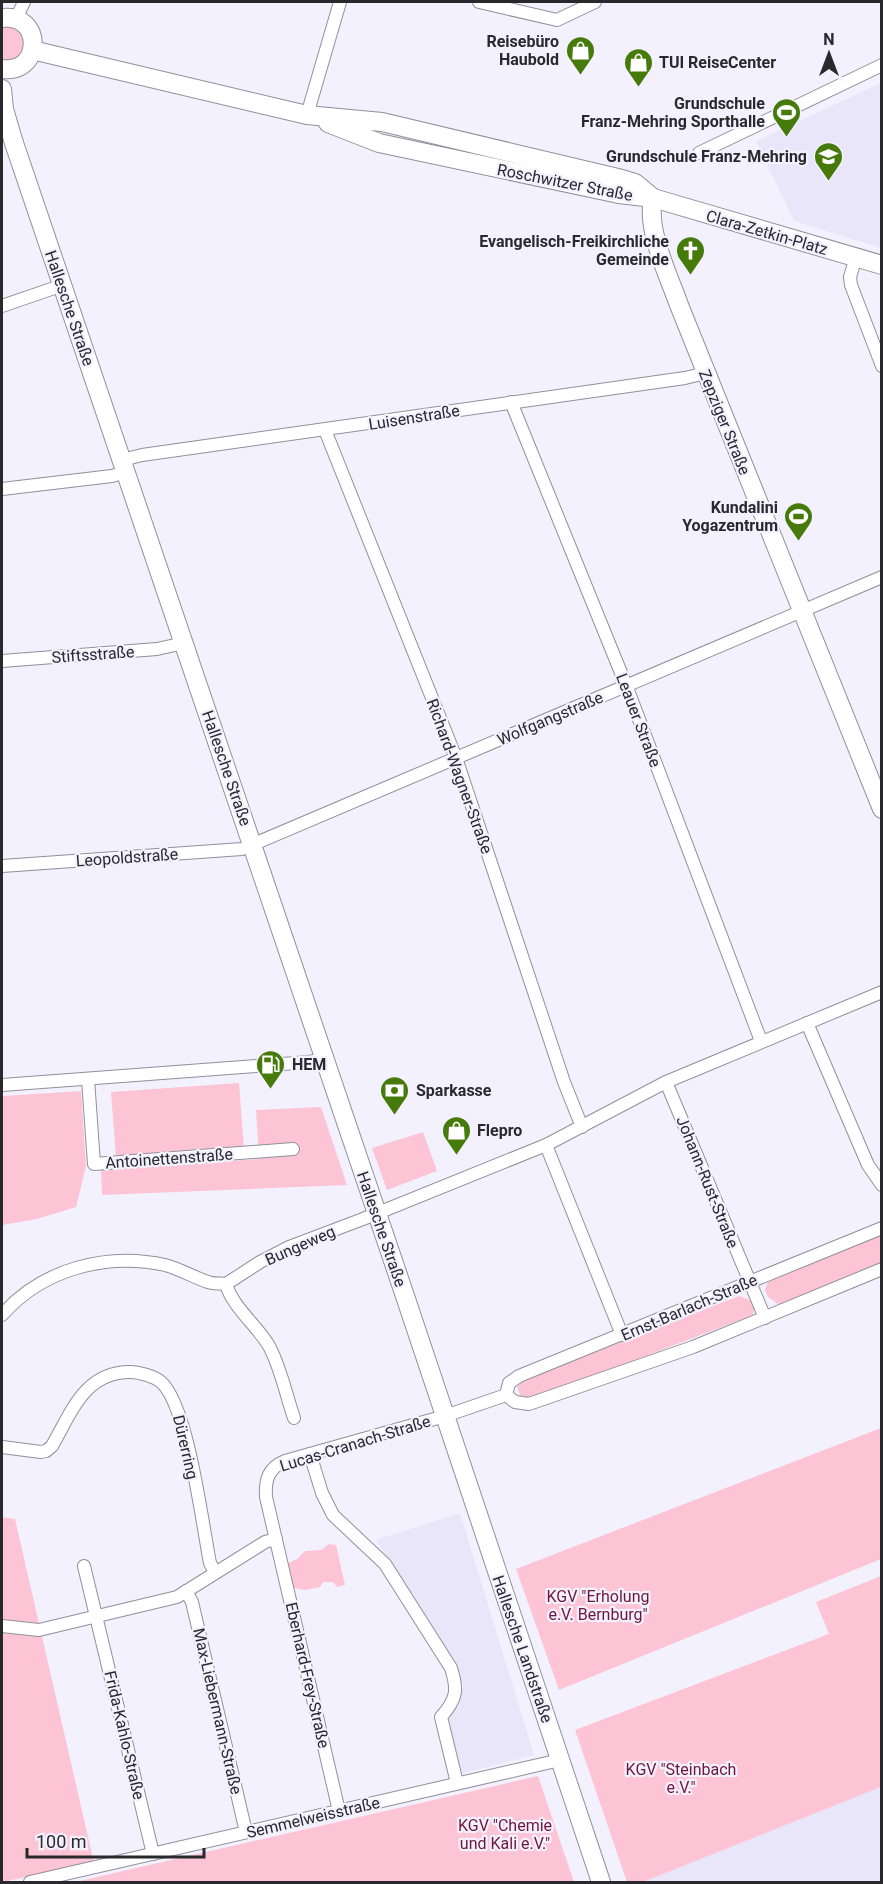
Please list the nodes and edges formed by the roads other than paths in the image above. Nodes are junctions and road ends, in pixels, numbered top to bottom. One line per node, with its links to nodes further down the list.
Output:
1 (24, 2): 5 (street)
2 (340, 2): 10 (street)
3 (479, 2): 4 (street)
4 (595, 2)
5 (9, 19): 6 (main road)
6 (32, 50): 8 (main road); 10 (main road, Roschwitzer Straße)
7 (882, 65): 12 (street)
8 (2, 69)
9 (2, 89): 11 (main road, Hallesche Straße)
10 (307, 114): 13 (main road, Roschwitzer Straße)
11 (4, 122): 16 (main road, Hallesche Straße)
12 (699, 153)
13 (653, 198): 14 (main road, Clara-Zetkin-Platz); 19 (main road, Zepziger Straße)
14 (856, 257): 15 (main road, Clara-Zetkin-Platz); 18 (street)
15 (882, 265)
16 (63, 285): 17 (street); 22 (main road, Hallesche Straße)
17 (2, 306)
18 (882, 366)
19 (705, 373): 20 (street, Luisenstraße); 25 (main road, Zepziger Straße)
20 (511, 402): 21 (street, Luisenstraße); 28 (street, Leauer Straße)
21 (325, 430): 22 (street, Luisenstraße); 29 (street, Richard-Wagner-Straße)
22 (124, 466): 23 (street, Luisenstraße); 26 (main road, Hallesche Straße)
23 (2, 489)
24 (882, 577): 25 (street, Wolfgangstraße)
25 (802, 611): 28 (street, Wolfgangstraße); 30 (main road, Zepziger Straße)
26 (184, 643): 27 (street, Stiftsstraße); 31 (main road, Hallesche Straße)
27 (2, 660)
28 (626, 685): 29 (street, Wolfgangstraße); 35 (street, Leauer Straße)
29 (456, 758): 31 (street, Wolfgangstraße); 40 (street, Richard-Wagner-Straße)
30 (882, 809)
31 (252, 844): 32 (street, Leopoldstraße); 36 (main road, Hallesche Straße)
32 (2, 866)
33 (882, 992): 34 (street)
34 (807, 1023): 35 (street); 43 (street)
35 (761, 1041): 38 (street)
36 (325, 1059): 37 (street); 44 (main road, Hallesche Straße)
37 (88, 1079): 39 (street); 42 (street, Antoinettenstraße)
38 (666, 1082): 40 (street); 47 (street, Johann-Rust-Straße)
39 (2, 1085)
40 (582, 1127): 41 (street)
41 (546, 1145): 44 (street); 51 (street)
42 (293, 1149)
43 (881, 1182)
44 (377, 1214): 48 (street, Bungeweg); 53 (main road, Hallesche Straße)
45 (882, 1228): 47 (street, Ernst-Barlach-Straße)
46 (882, 1269): 50 (street)
47 (749, 1282): 50 (street, Johann-Rust-Straße); 51 (street, Ernst-Barlach-Straße)
48 (226, 1284): 49 (street); 54 (street)
49 (2, 1315)
50 (765, 1318): 52 (street)
51 (622, 1335): 52 (street, Ernst-Barlach-Straße)
52 (506, 1395): 53 (street)
53 (445, 1416): 56 (street, Lucas-Cranach-Straße); 63 (main road, Hallesche Landstraße)
54 (294, 1418)
55 (2, 1447): 59 (street, Dürerring)
56 (310, 1454): 57 (street, Lucas-Cranach-Straße); 64 (street)
57 (276, 1539): 59 (street); 65 (street, Eberhard-Frey-Straße)
58 (84, 1566): 61 (street, Frida-Kahlo-Straße)
59 (215, 1572): 60 (street)
60 (186, 1592): 61 (street); 66 (street, Max-Liebermann-Straße)
61 (96, 1616): 62 (street); 67 (street, Frida-Kahlo-Straße)
62 (2, 1626)
63 (560, 1760): 64 (street, Semmelweisstraße); 69 (main road, Hallesche Landstraße)
64 (457, 1783): 65 (street, Semmelweisstraße)
65 (339, 1811): 66 (street, Semmelweisstraße)
66 (246, 1832): 67 (street, Semmelweisstraße)
67 (153, 1854): 68 (street, Semmelweisstraße)
68 (30, 1882)
69 (601, 1882)

